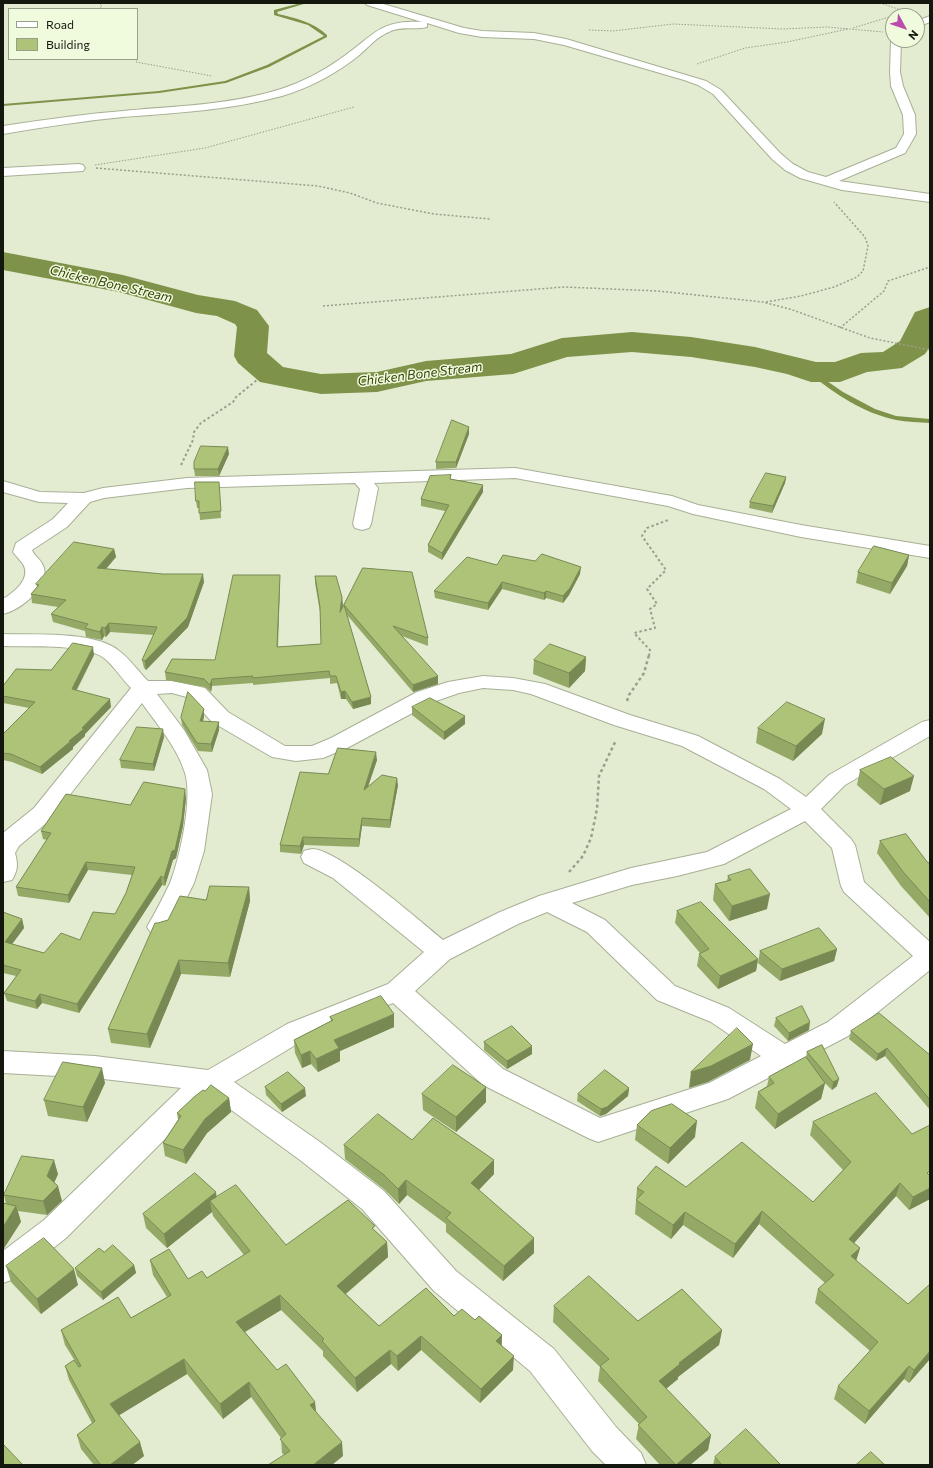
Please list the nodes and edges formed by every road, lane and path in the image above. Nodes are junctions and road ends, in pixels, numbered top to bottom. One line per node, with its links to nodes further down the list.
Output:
1 (370, 3): 4 (street)
2 (880, 3): 3 (path)
3 (851, 28): 5 (path); 6 (path); 9 (path)
4 (452, 29): 6 (street); 12 (street)
5 (885, 32)
6 (548, 38): 9 (street)
7 (896, 48): 16 (street)
8 (136, 60): 10 (path)
9 (667, 72): 15 (street)
10 (212, 76)
11 (354, 107): 13 (path)
12 (3, 130)
13 (79, 168): 14 (street); 18 (path)
14 (3, 172)
15 (813, 178): 16 (street); 20 (path)
16 (825, 182): 17 (street)
17 (930, 198)
18 (490, 219)
19 (930, 267): 22 (path)
20 (763, 302): 21 (path); 22 (path)
21 (323, 306)
22 (840, 328): 23 (path)
23 (930, 350)
24 (256, 380): 27 (path)
25 (352, 477): 27 (street); 29 (street); 30 (street)
26 (3, 486): 28 (street)
27 (167, 486): 28 (street)
28 (84, 498): 32 (street)
29 (686, 506): 31 (street); 35 (path)
30 (362, 524)
31 (930, 552)
32 (3, 608)
33 (3, 640): 34 (street)
34 (142, 688): 35 (street); 39 (street); 41 (street)
35 (622, 720): 37 (street); 40 (path)
36 (929, 727): 37 (street)
37 (807, 808): 40 (street); 43 (street)
38 (313, 857): 42 (street)
39 (3, 874)
40 (548, 902): 42 (street); 45 (street)
41 (160, 927)
42 (441, 952): 44 (street)
43 (930, 957): 45 (street)
44 (397, 991): 45 (street); 47 (street)
45 (783, 1057)
46 (3, 1062): 47 (street)
47 (212, 1081): 48 (street); 49 (street)
48 (3, 1269)
49 (629, 1465)

